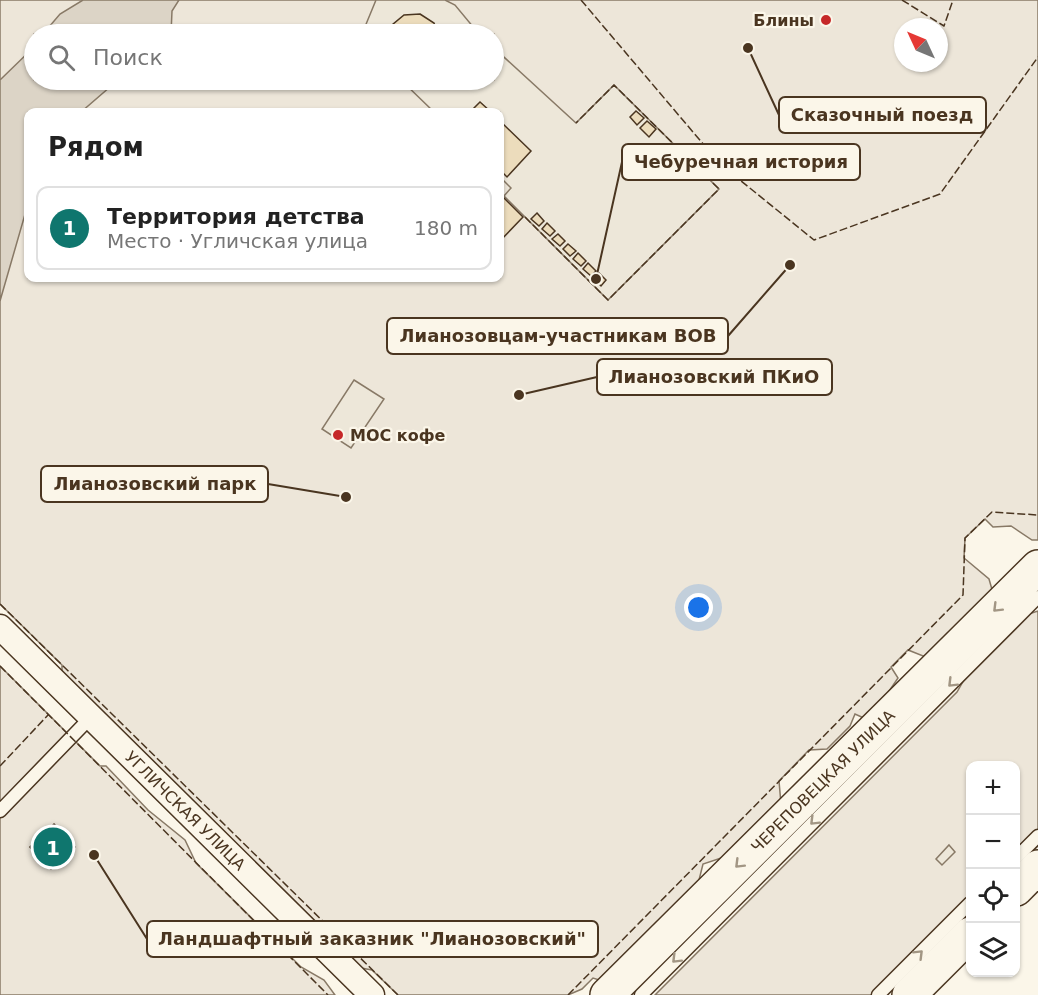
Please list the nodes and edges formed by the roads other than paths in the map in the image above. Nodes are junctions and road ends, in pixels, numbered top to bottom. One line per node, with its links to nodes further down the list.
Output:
1 (1038, 567): 14 (main road, ЧЕРЕПОВЕЦКАЯ УЛИЦА, one-way to 14)
2 (1038, 597): 15 (lane, ЧЕРЕПОВЕЦКАЯ УЛИЦА, one-way to 15)
3 (0, 627): 4 (street, УГЛИЧСКАЯ УЛИЦА)
4 (91, 717): 5 (lane); 13 (street, УГЛИЧСКАЯ УЛИЦА)
5 (0, 811)
6 (1038, 836): 7 (lane)
7 (1020, 854)
8 (1038, 867): 9 (main road)
9 (1020, 885)
10 (966, 907): 16 (lane, one-way to 10)
11 (966, 938): 12 (main road)
12 (916, 993)
13 (372, 995)
14 (607, 995)
15 (641, 995)
16 (878, 995)

